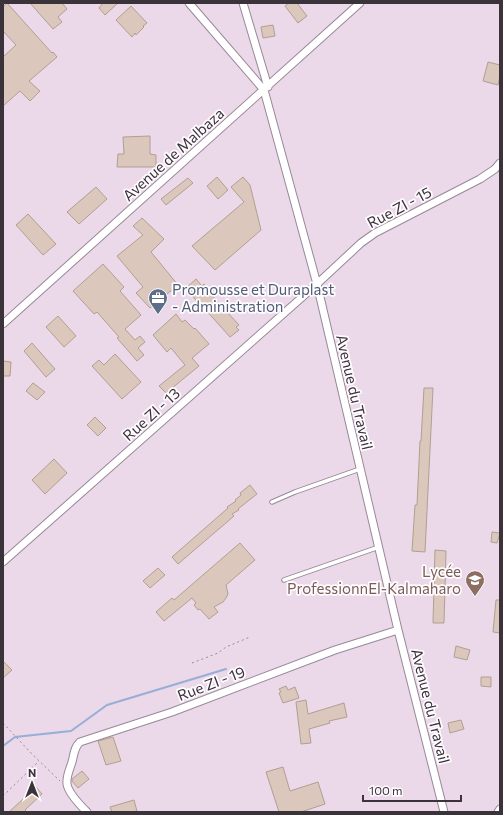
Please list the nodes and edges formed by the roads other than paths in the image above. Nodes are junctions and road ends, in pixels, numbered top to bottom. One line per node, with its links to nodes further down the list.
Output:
1 (189, 3): 4 (street, Avenue du Travail)
2 (242, 3): 4 (street)
3 (360, 3): 4 (street, Avenue de Malbaza)
4 (266, 88): 6 (street, Avenue du Travail); 7 (street, Avenue de Malbaza)
5 (500, 163): 6 (street, Rue ZI - 15)
6 (317, 284): 8 (street, Avenue du Travail); 11 (street, Rue ZI - 13)
7 (3, 324)
8 (360, 469): 9 (lane); 10 (street, Avenue du Travail)
9 (272, 502)
10 (379, 547): 12 (lane); 13 (street, Avenue du Travail)
11 (3, 562)
12 (284, 580)
13 (398, 630): 15 (street, Rue ZI - 19); 16 (street, Avenue du Travail)
14 (500, 809): 17 (street)
15 (87, 812)
16 (444, 812)
17 (498, 812)

